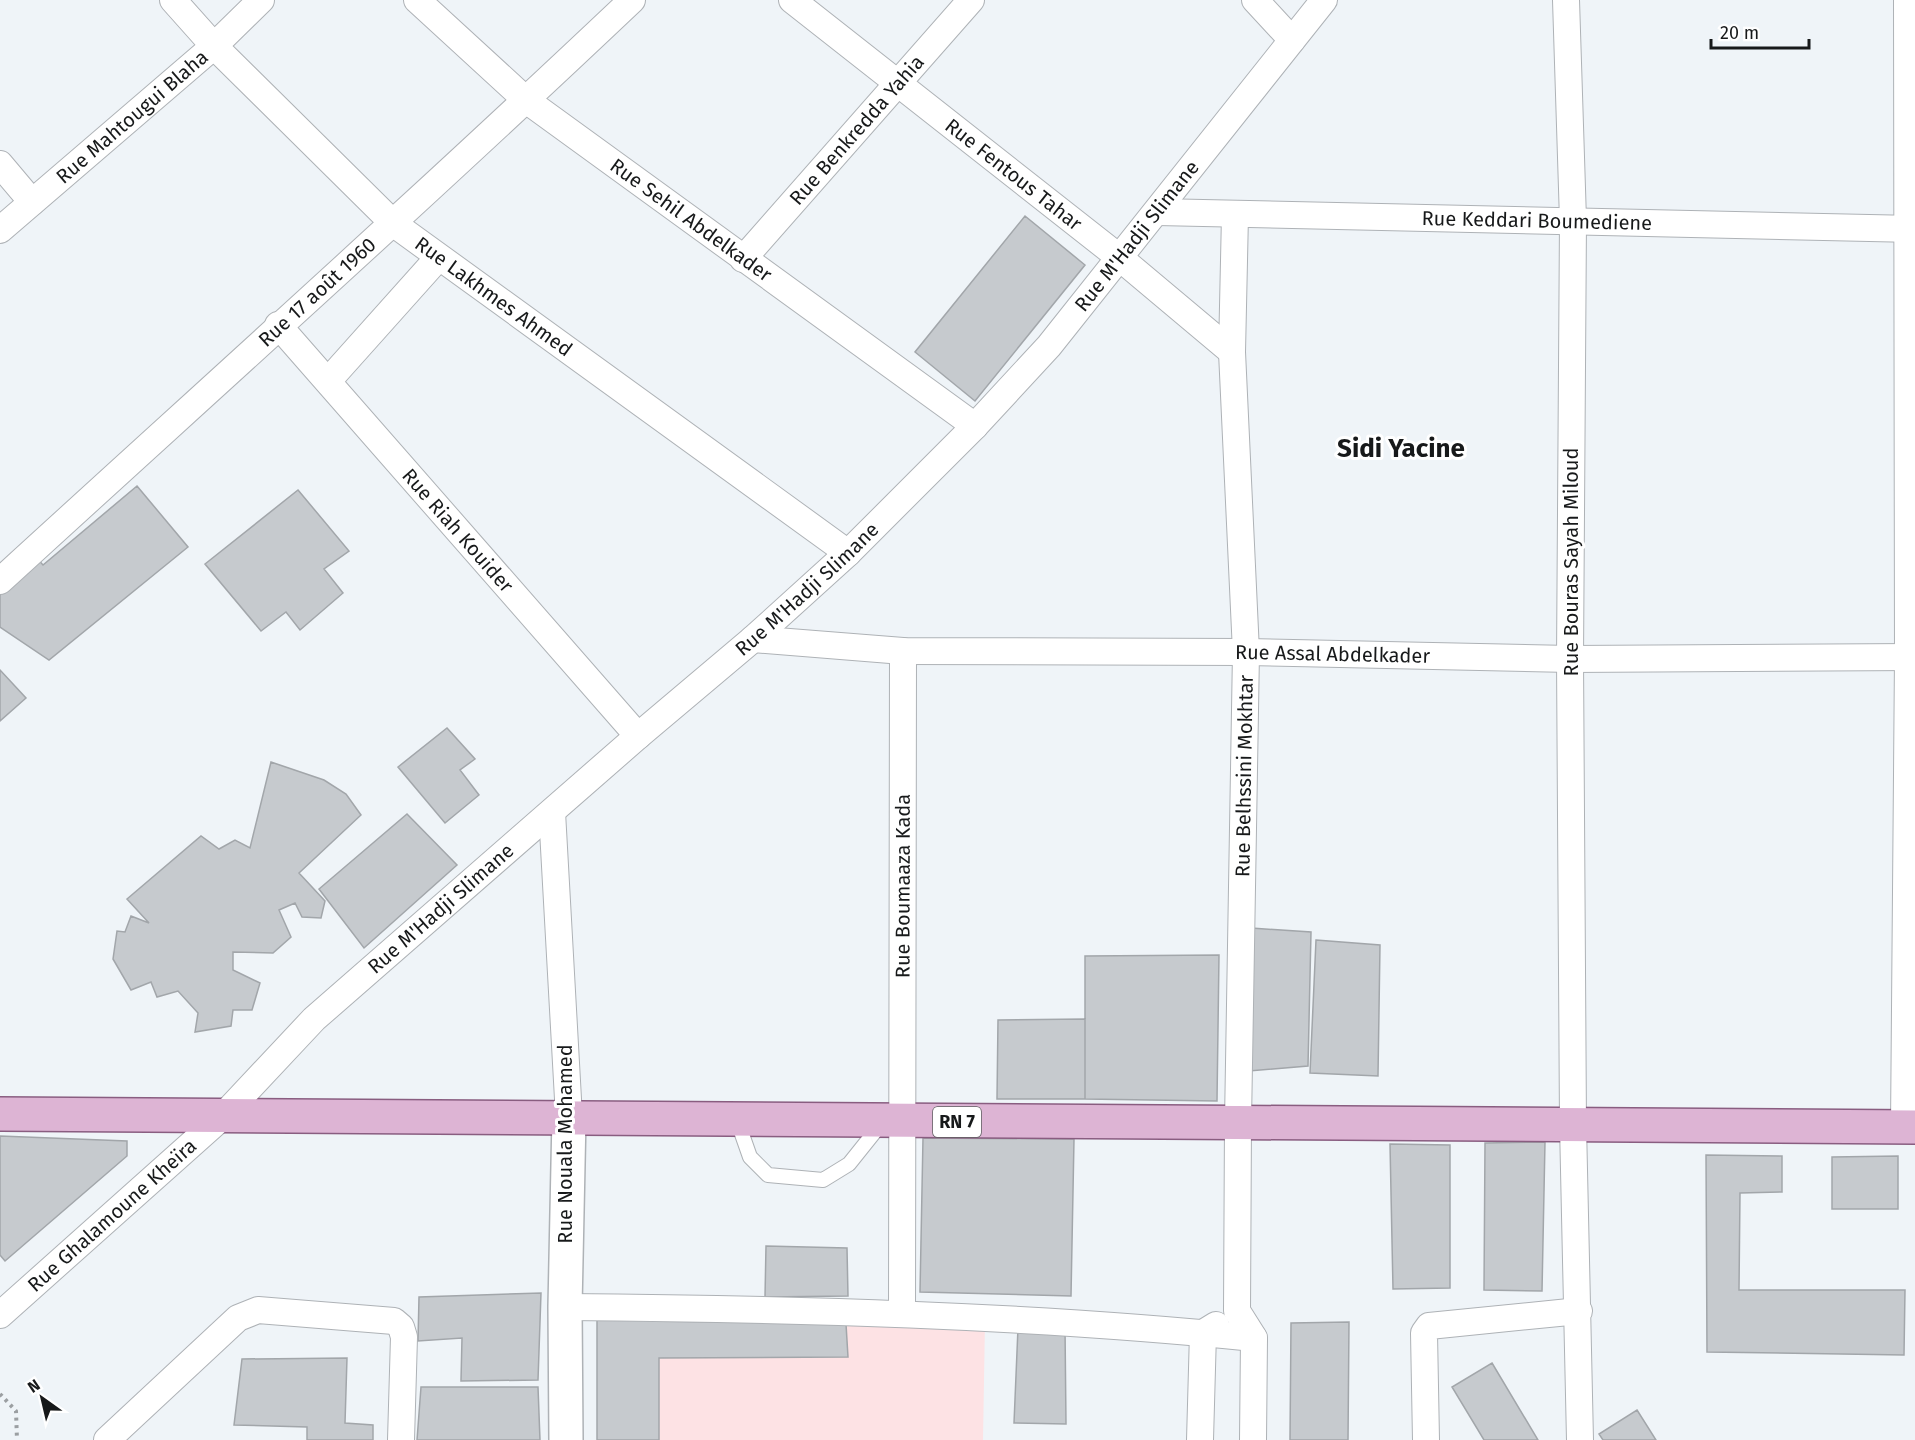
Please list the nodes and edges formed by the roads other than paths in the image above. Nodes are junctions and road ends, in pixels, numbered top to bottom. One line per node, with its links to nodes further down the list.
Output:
1 (173, 0): 12 (street, Rue Lakhmes Ahmed)
2 (261, 0): 12 (street, Rue Mahtougui Blaha)
3 (417, 0): 14 (street, Rue Sehil Abdelkader)
4 (632, 0): 14 (street, Rue 17 août 1960)
5 (792, 0): 13 (street, Rue Fentous Tahar)
6 (971, 0): 13 (street, Rue Benkredda Yahia)
7 (1255, 0): 11 (street)
8 (1324, 0): 11 (street, Rue M'Hadji Slimane)
9 (1566, 0): 19 (street, Rue Bouras Sayah Miloud)
10 (1907, 0): 21 (street)
11 (1292, 40): 17 (street, Rue M'Hadji Slimane)
12 (214, 46): 16 (street, Rue Mahtougui Blaha); 20 (street, Rue Lakhmes Ahmed)
13 (900, 84): 24 (street, Rue Fentous Tahar); 25 (street, Rue Benkredda Yahia)
14 (526, 100): 20 (street, Rue 17 août 1960); 25 (street, Rue Sehil Abdelkader)
15 (0, 164): 16 (street)
16 (32, 202): 22 (street, Rue Mahtougui Blaha)
17 (1157, 212): 18 (street, Rue Keddari Boumediene); 24 (street, Rue M'Hadji Slimane)
18 (1235, 215): 19 (street, Rue Keddari Boumediene); 27 (street, Rue Belhssini Mokhtar)
19 (1573, 220): 21 (street, Rue Keddari Boumediene); 36 (street, Rue Bouras Sayah Miloud)
20 (394, 224): 23 (street, Rue Lakhmes Ahmed); 26 (street, Rue 17 août 1960)
21 (1911, 228): 35 (street)
22 (0, 230)
23 (438, 258): 28 (street); 30 (street, Rue Lakhmes Ahmed)
24 (1120, 258): 27 (street, Rue Fentous Tahar); 29 (street, Rue M'Hadji Slimane)
25 (743, 259): 29 (street, Rue Sehil Abdelkader)
26 (278, 326): 28 (street, Rue Riah Kouider); 31 (street, Rue 17 août 1960)
27 (1232, 352): 34 (street, Rue Belhssini Mokhtar)
28 (328, 381): 37 (street, Rue Riah Kouider)
29 (975, 426): 30 (street, Rue M'Hadji Slimane)
30 (848, 553): 32 (street, Rue M'Hadji Slimane)
31 (0, 581)
32 (753, 639): 33 (street, Rue Assal Abdelkader); 37 (street, Rue M'Hadji Slimane)
33 (903, 651): 34 (street, Rue Assal Abdelkader); 43 (street, Rue Boumaaza Kada)
34 (1246, 652): 36 (street, Rue Assal Abdelkader); 44 (street, Rue Belhssini Mokhtar)
35 (1912, 657): 36 (street, Rue Assal Abdelkader); 46 (street)
36 (1570, 659): 45 (street, Rue Bouras Sayah Miloud)
37 (638, 736): 38 (street, Rue M'Hadji Slimane)
38 (552, 812): 40 (street, Rue M'Hadji Slimane); 41 (street, Rue Nouala Mohamed)
39 (0, 1114): 40 (main road, RN 7)
40 (223, 1116): 41 (main road, RN 7); 51 (street, Rue Ghalamoune Kheïra)
41 (569, 1117): 42 (main road, RN 7); 47 (street, Rue Nouala Mohamed)
42 (737, 1120): 43 (main road, RN 7); 43 (lane)
43 (892, 1122): 44 (main road, RN 7); 50 (street, Rue Boumaaza Kada)
44 (1238, 1122): 45 (main road, RN 7); 48 (street, Rue Belhssini Mokhtar)
45 (1573, 1125): 46 (main road, RN 7); 49 (street, Rue Bouras Sayah Miloud)
46 (1910, 1127)
47 (565, 1307): 50 (street); 56 (street, Rue Nouala Mohamed)
48 (1238, 1311): 52 (street); 53 (street)
49 (1579, 1311): 59 (street); 60 (street, Rue Bouras Sayah Miloud)
50 (902, 1314): 52 (street)
51 (0, 1316)
52 (1203, 1333): 53 (street); 57 (street)
53 (1254, 1338): 58 (street)
54 (107, 1440): 55 (street)
55 (401, 1440)
56 (566, 1440)
57 (1200, 1440)
58 (1253, 1440)
59 (1426, 1440)
60 (1580, 1440)

